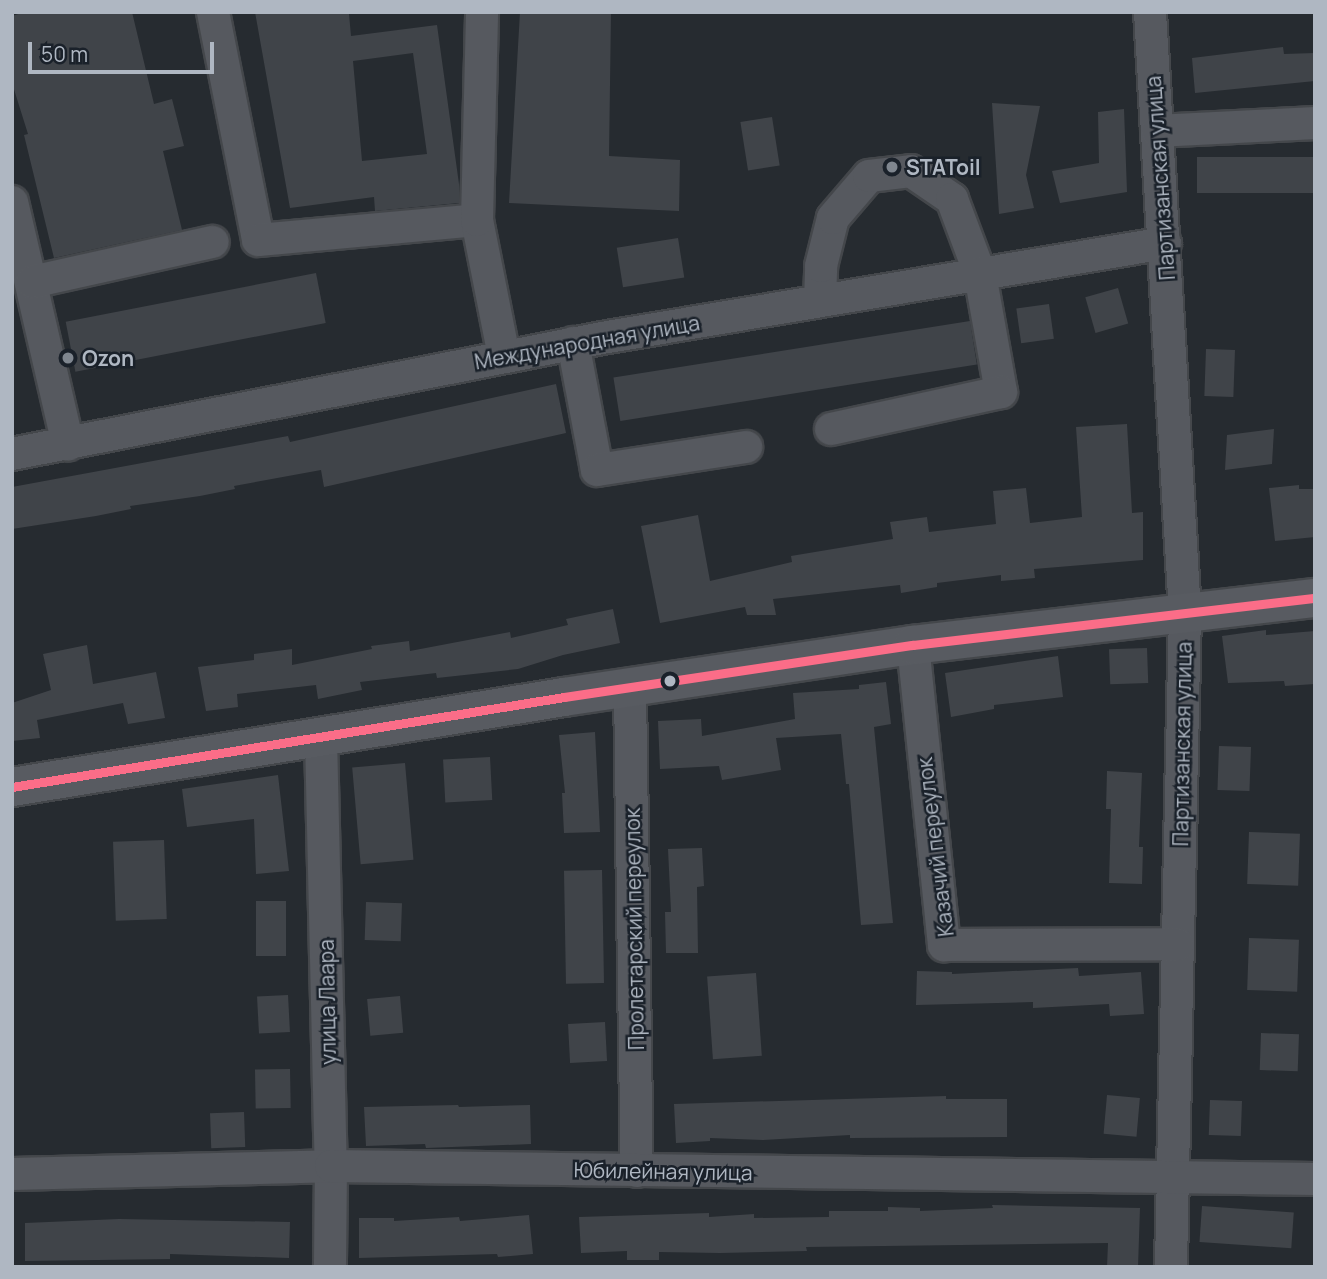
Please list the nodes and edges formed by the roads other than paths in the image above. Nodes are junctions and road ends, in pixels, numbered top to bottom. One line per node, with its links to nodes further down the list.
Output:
1 (213, 12): 7 (street)
2 (482, 12): 7 (street)
3 (1150, 12): 5 (street, Партизанская улица)
4 (1315, 123): 5 (street)
5 (1157, 131): 9 (street, Партизанская улица)
6 (12, 202): 11 (street)
7 (477, 220): 14 (street)
8 (213, 242): 11 (street)
9 (1165, 243): 10 (street, Международная улица); 20 (street, Партизанская улица)
10 (980, 274): 12 (street, Международная улица); 12 (street); 15 (street)
11 (32, 282): 16 (street)
12 (820, 301): 13 (street, Международная улица)
13 (573, 343): 14 (street, Международная улица); 17 (street)
14 (504, 356): 16 (street, Международная улица)
15 (831, 429)
16 (68, 444): 18 (street, Международная улица)
17 (746, 447)
18 (12, 454)
19 (1315, 598): 20 (main road)
20 (1185, 613): 21 (main road); 25 (street, Партизанская улица)
21 (913, 645): 22 (main road); 25 (street, Казачий переулок)
22 (630, 687): 23 (main road); 27 (street, Пролетарский переулок)
23 (321, 737): 24 (main road); 26 (street, улица Лаара)
24 (12, 787)
25 (1178, 944): 29 (street, Партизанская улица)
26 (331, 1166): 27 (street, Юбилейная улица); 28 (street, Юбилейная улица); 31 (street, улица Лаара)
27 (637, 1171): 29 (street, Юбилейная улица)
28 (12, 1174)
29 (1173, 1179): 30 (street, Юбилейная улица); 32 (street, Партизанская улица)
30 (1315, 1179)
31 (331, 1267)
32 (1171, 1267)

